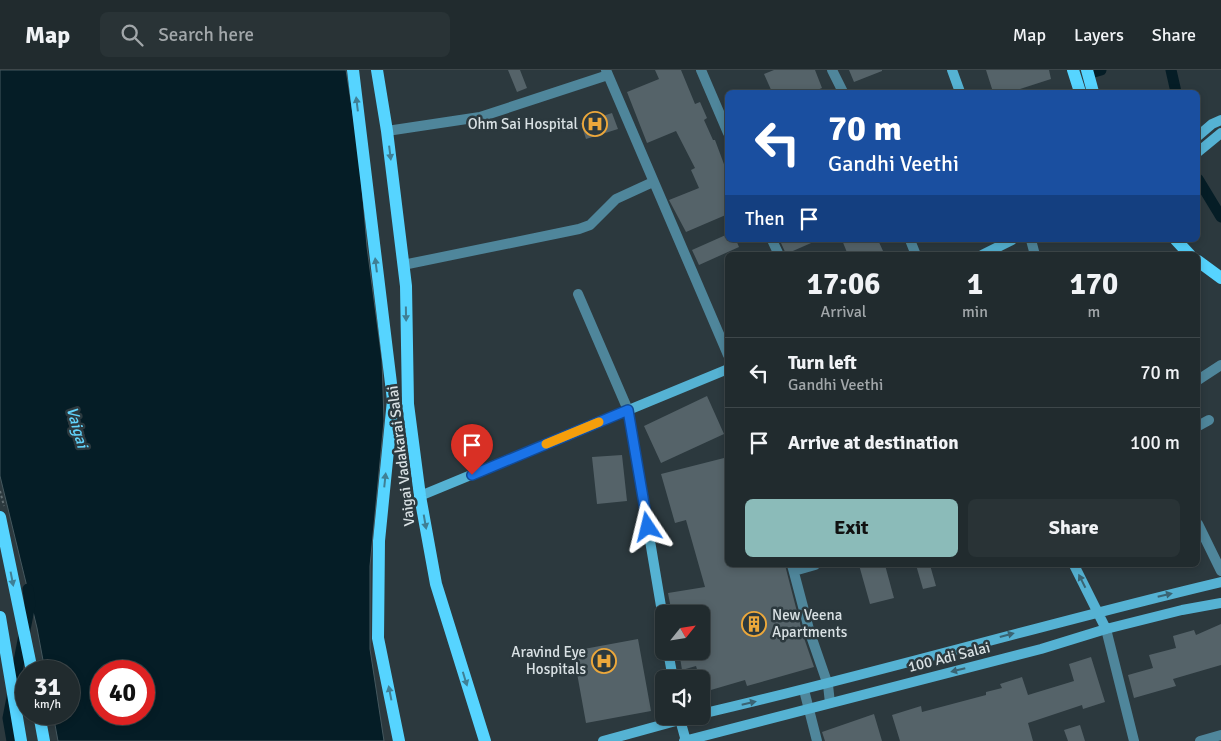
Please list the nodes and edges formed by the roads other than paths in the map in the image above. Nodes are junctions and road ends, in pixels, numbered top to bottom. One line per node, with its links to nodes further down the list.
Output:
1 (353, 70): 60 (main road, Vaigai Vadakarai Salai, one-way to 1)
2 (377, 70): 15 (main road, Vaigai Vadakarai Salai)
3 (701, 70): 14 (street)
4 (832, 70): 9 (street)
5 (952, 70): 10 (main road)
6 (1073, 70): 11 (main road)
7 (1087, 70): 12 (main road)
8 (607, 72): 15 (street); 19 (street)
9 (842, 90)
10 (959, 90)
11 (1079, 90)
12 (1092, 90)
13 (1221, 120): 17 (main road)
14 (725, 126)
15 (387, 131): 25 (main road, Vaigai Vadakarai Salai, one-way to 25)
16 (1221, 133): 18 (main road)
17 (1200, 134)
18 (1200, 150)
19 (653, 182): 25 (street); 28 (street)
20 (1008, 242): 22 (main road)
21 (1178, 242): 23 (main road)
22 (988, 252)
23 (1187, 252)
24 (1200, 262): 26 (main road)
25 (404, 265): 35 (main road, Vaigai Vadakarai Salai, one-way to 35)
26 (1221, 278)
27 (578, 294): 32 (street)
28 (725, 348)
29 (1221, 365): 31 (street)
30 (725, 370): 32 (main road)
31 (1200, 379)
32 (628, 410): 35 (main road); 43 (main road)
33 (1209, 420): 34 (street)
34 (1200, 425)
35 (420, 496): 61 (main road, Vaigai Vadakarai Salai, one-way to 61)
36 (0, 517): 48 (main road, one-way to 48)
37 (1200, 528): 40 (street)
38 (1075, 567): 44 (main road, one-way to 38)
39 (793, 568): 49 (street)
40 (1221, 571)
41 (1221, 582): 44 (main road, 100 Adi Salai, one-way to 41)
42 (1221, 602): 46 (main road, 100 Adi Salai)
43 (661, 605)
44 (1097, 611): 46 (main road); 49 (main road, 100 Adi Salai, one-way to 44)
45 (0, 617): 47 (main road)
46 (1106, 629): 51 (main road, 100 Adi Salai, one-way to 51); 65 (street)
47 (3, 648): 58 (main road)
48 (30, 660)
49 (828, 685): 50 (main road, 100 Adi Salai); 51 (street)
50 (804, 690): 52 (street); 53 (main road, 100 Adi Salai, one-way to 50)
51 (830, 703): 52 (main road, 100 Adi Salai)
52 (807, 709): 63 (main road, 100 Adi Salai); 64 (street)
53 (710, 712)
54 (41, 725): 59 (main road)
55 (656, 725): 62 (main road)
56 (681, 725): 63 (main road)
57 (1221, 736): 66 (street)
58 (22, 741)
59 (44, 741)
60 (399, 741)
61 (485, 741)
62 (603, 741)
63 (685, 741)
64 (817, 741)
65 (1134, 741)
66 (1200, 741)

